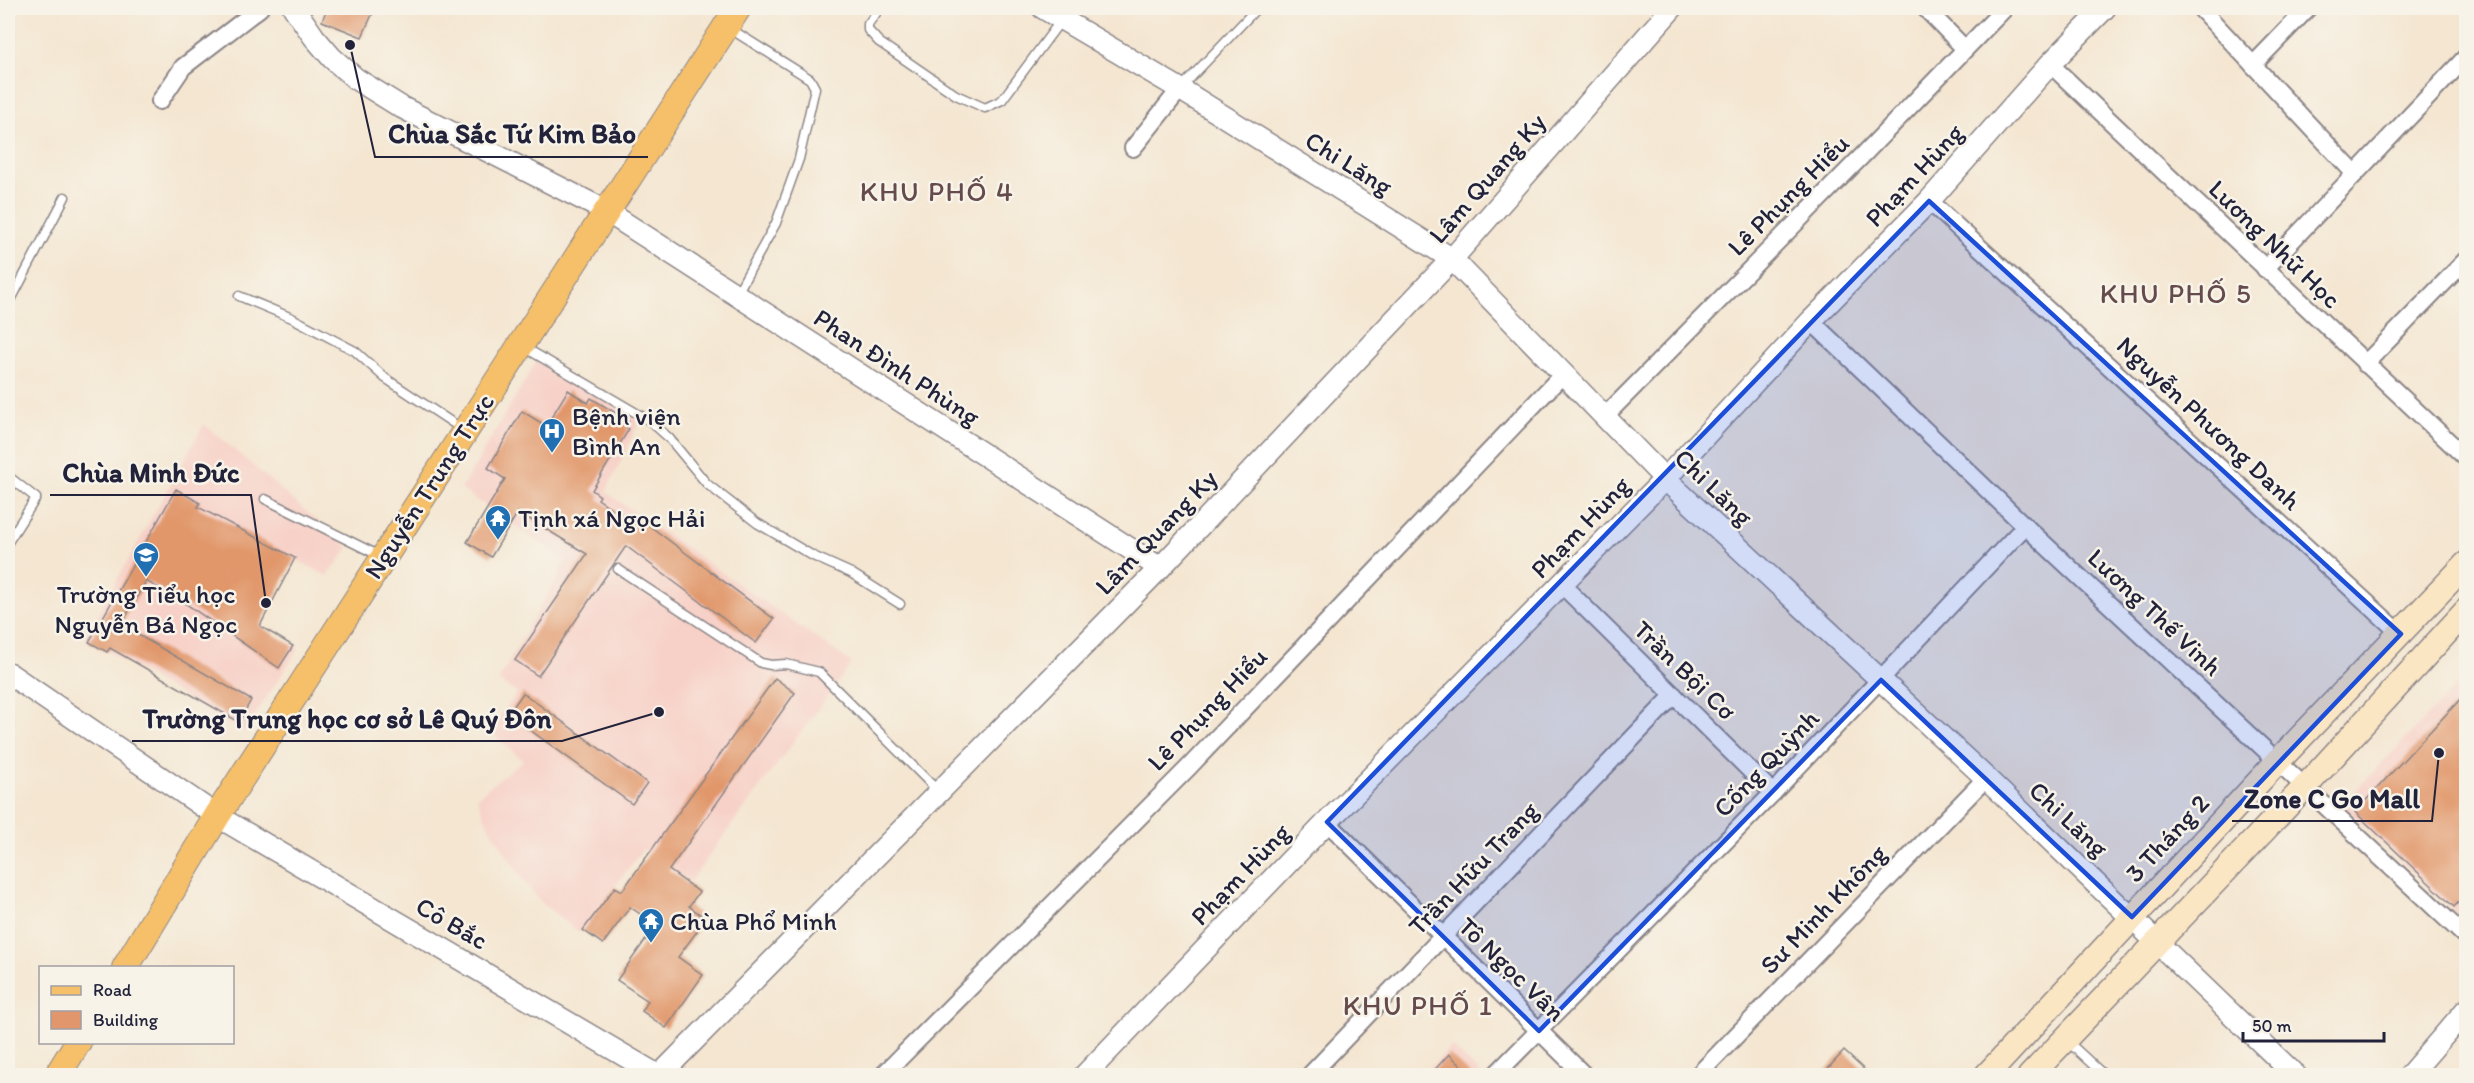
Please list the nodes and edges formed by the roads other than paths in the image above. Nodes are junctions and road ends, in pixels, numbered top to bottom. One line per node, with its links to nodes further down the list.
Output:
1 (260, 8): 19 (street)
2 (294, 8): 24 (street, Phan Đình Phùng)
3 (880, 8): 13 (lane)
4 (1043, 8): 13 (street, Chi Lăng)
5 (1257, 8): 18 (lane)
6 (1672, 8): 25 (street, Lâm Quang Ky)
7 (1925, 8): 14 (street)
8 (2005, 8): 14 (street, Lê Phụng Hiểu)
9 (2105, 8): 16 (street, Phạm Hùng)
10 (2200, 8): 17 (street)
11 (2308, 8): 17 (street)
12 (732, 17): 24 (main road, Nguyễn Trung Trực); 29 (lane)
13 (1062, 19): 18 (street, Chi Lăng)
14 (1965, 49): 35 (street, Lê Phụng Hiểu)
15 (2466, 57): 21 (street)
16 (2050, 64): 23 (street, Phạm Hùng); 27 (street, Lương Nhữ Học)
17 (2253, 64): 21 (street)
18 (1180, 89): 20 (street); 25 (street, Chi Lăng)
19 (160, 101)
20 (1133, 148)
21 (2355, 174): 27 (street)
22 (65, 197): 30 (lane)
23 (1929, 201): 31 (street, Phạm Hùng); 50 (street, Nguyễn Phương Danh)
24 (606, 211): 29 (street, Phan Đình Phùng); 32 (main road, Nguyễn Trung Trực)
25 (1452, 259): 34 (street, Chi Lăng); 45 (street, Lâm Quang Ky)
26 (2466, 260): 33 (street)
27 (2265, 269): 33 (street, Lương Nhữ Học)
28 (239, 296): 36 (lane)
29 (736, 296): 45 (street, Phan Đình Phùng)
30 (8, 299)
31 (1811, 321): 39 (street, Phạm Hùng); 41 (street, Lương Thế Vinh)
32 (520, 345): 36 (main road, Nguyễn Trung Trực); 48 (lane)
33 (2364, 364): 37 (street, Lương Nhữ Học)
34 (1564, 373): 35 (street, Chi Lăng); 72 (street, Lê Phụng Hiểu)
35 (1605, 416): 39 (street, Chi Lăng)
36 (465, 431): 43 (main road, Nguyễn Trung Trực)
37 (2466, 458)
38 (8, 476): 42 (lane)
39 (1665, 479): 47 (street, Phạm Hùng); 52 (street, Chi Lăng)
40 (265, 499): 43 (lane)
41 (2025, 526): 52 (street, Cống Quỳnh); 54 (street, Lương Thế Vinh)
42 (8, 542)
43 (383, 558): 59 (main road, Nguyễn Trung Trực)
44 (2466, 564): 50 (main road, 3 Tháng 2)
45 (1160, 568): 57 (street, Lâm Quang Ky)
46 (618, 570): 57 (lane)
47 (1561, 584): 53 (street, Trần Bội Cơ); 60 (street, Phạm Hùng)
48 (900, 604)
49 (2466, 611): 56 (main road)
50 (2401, 634): 54 (main road, 3 Tháng 2)
51 (8, 674): 59 (street, Cô Bắc)
52 (1881, 680): 55 (street, Chi Lăng); 58 (street, Cống Quỳnh)
53 (1674, 695): 58 (street, Trần Bội Cơ); 62 (street, Trần Hữu Trang)
54 (2278, 761): 56 (street, Lương Thế Vinh); 61 (main road, 3 Tháng 2)
55 (1986, 778): 61 (street, Chi Lăng); 77 (street, Sư Minh Không)
56 (2306, 787): 63 (street, Lương Thế Vinh); 64 (main road)
57 (939, 792): 71 (street, Lâm Quang Ky)
58 (1773, 793): 67 (street, Cống Quỳnh)
59 (217, 816): 65 (main road, Nguyễn Trung Trực); 71 (street, Cô Bắc)
60 (1327, 822): 62 (street, Tô Ngọc Vân); 73 (street, Phạm Hùng)
61 (2132, 917): 64 (street, Chi Lăng); 78 (main road, 3 Tháng 2)
62 (1442, 936): 67 (street, Tô Ngọc Vân); 74 (street, Trần Hữu Trang)
63 (2466, 937)
64 (2158, 942): 68 (main road); 81 (street, Chi Lăng)
65 (126, 966)
66 (2466, 1011): 82 (street)
67 (1539, 1031): 75 (street, Cống Quỳnh); 76 (street, Tô Ngọc Vân)
68 (2066, 1040): 79 (main road); 80 (lane)
69 (77, 1044): 70 (main road)
70 (57, 1076)
71 (659, 1076)
72 (882, 1076)
73 (1084, 1076)
74 (1309, 1076)
75 (1494, 1076)
76 (1585, 1076)
77 (1697, 1076)
78 (1986, 1076)
79 (2030, 1076)
80 (2105, 1076)
81 (2296, 1076)
82 (2409, 1076)

